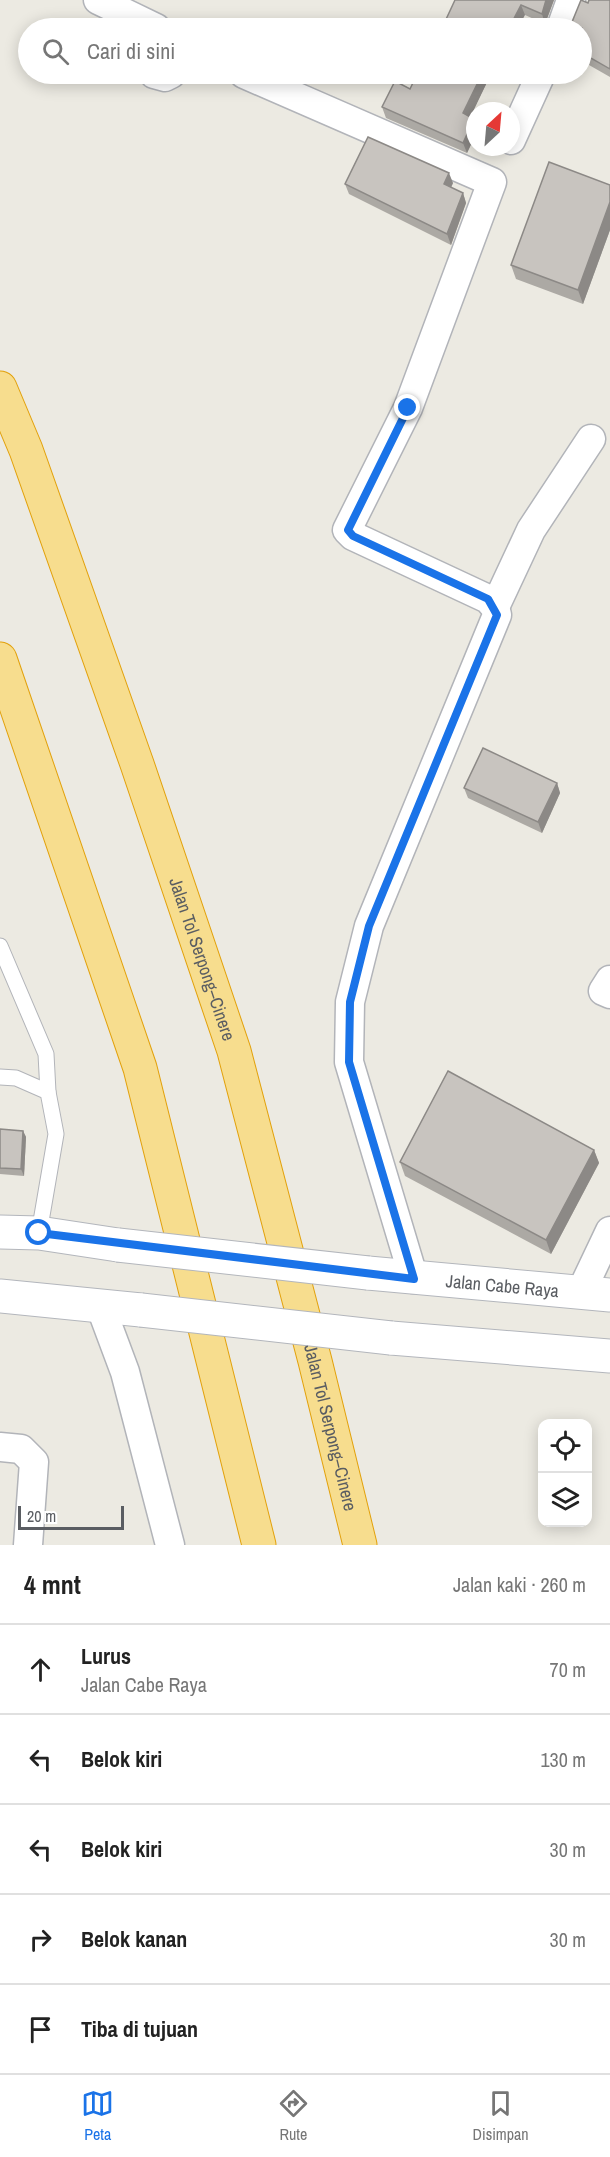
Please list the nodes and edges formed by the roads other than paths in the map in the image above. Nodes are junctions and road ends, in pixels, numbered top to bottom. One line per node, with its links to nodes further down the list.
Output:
1 (98, 0): 3 (street)
2 (572, 0): 4 (street)
3 (135, 18)
4 (565, 18)
5 (267, 84): 9 (street)
6 (536, 84): 7 (street)
7 (520, 120)
8 (504, 156): 9 (street)
9 (492, 182): 12 (street)
10 (0, 388): 31 (highway, Jalan Tol Serpong–Cinere)
11 (591, 439): 12 (street)
12 (495, 607): 22 (street)
13 (0, 659): 30 (highway)
14 (0, 946): 18 (lane)
15 (610, 980): 16 (street)
16 (610, 994)
17 (0, 1077): 18 (lane)
18 (48, 1092): 21 (lane)
19 (610, 1231): 23 (street)
20 (0, 1232): 21 (main road, Jalan Cabe Raya)
21 (39, 1233): 22 (main road, Jalan Cabe Raya, bridge)
22 (414, 1279): 23 (main road, Jalan Cabe Raya)
23 (596, 1294)
24 (0, 1296): 25 (main road)
25 (100, 1305): 26 (main road, bridge); 29 (street)
26 (610, 1356)
27 (0, 1447): 28 (street)
28 (28, 1545)
29 (170, 1545)
30 (259, 1545)
31 (360, 1545)

